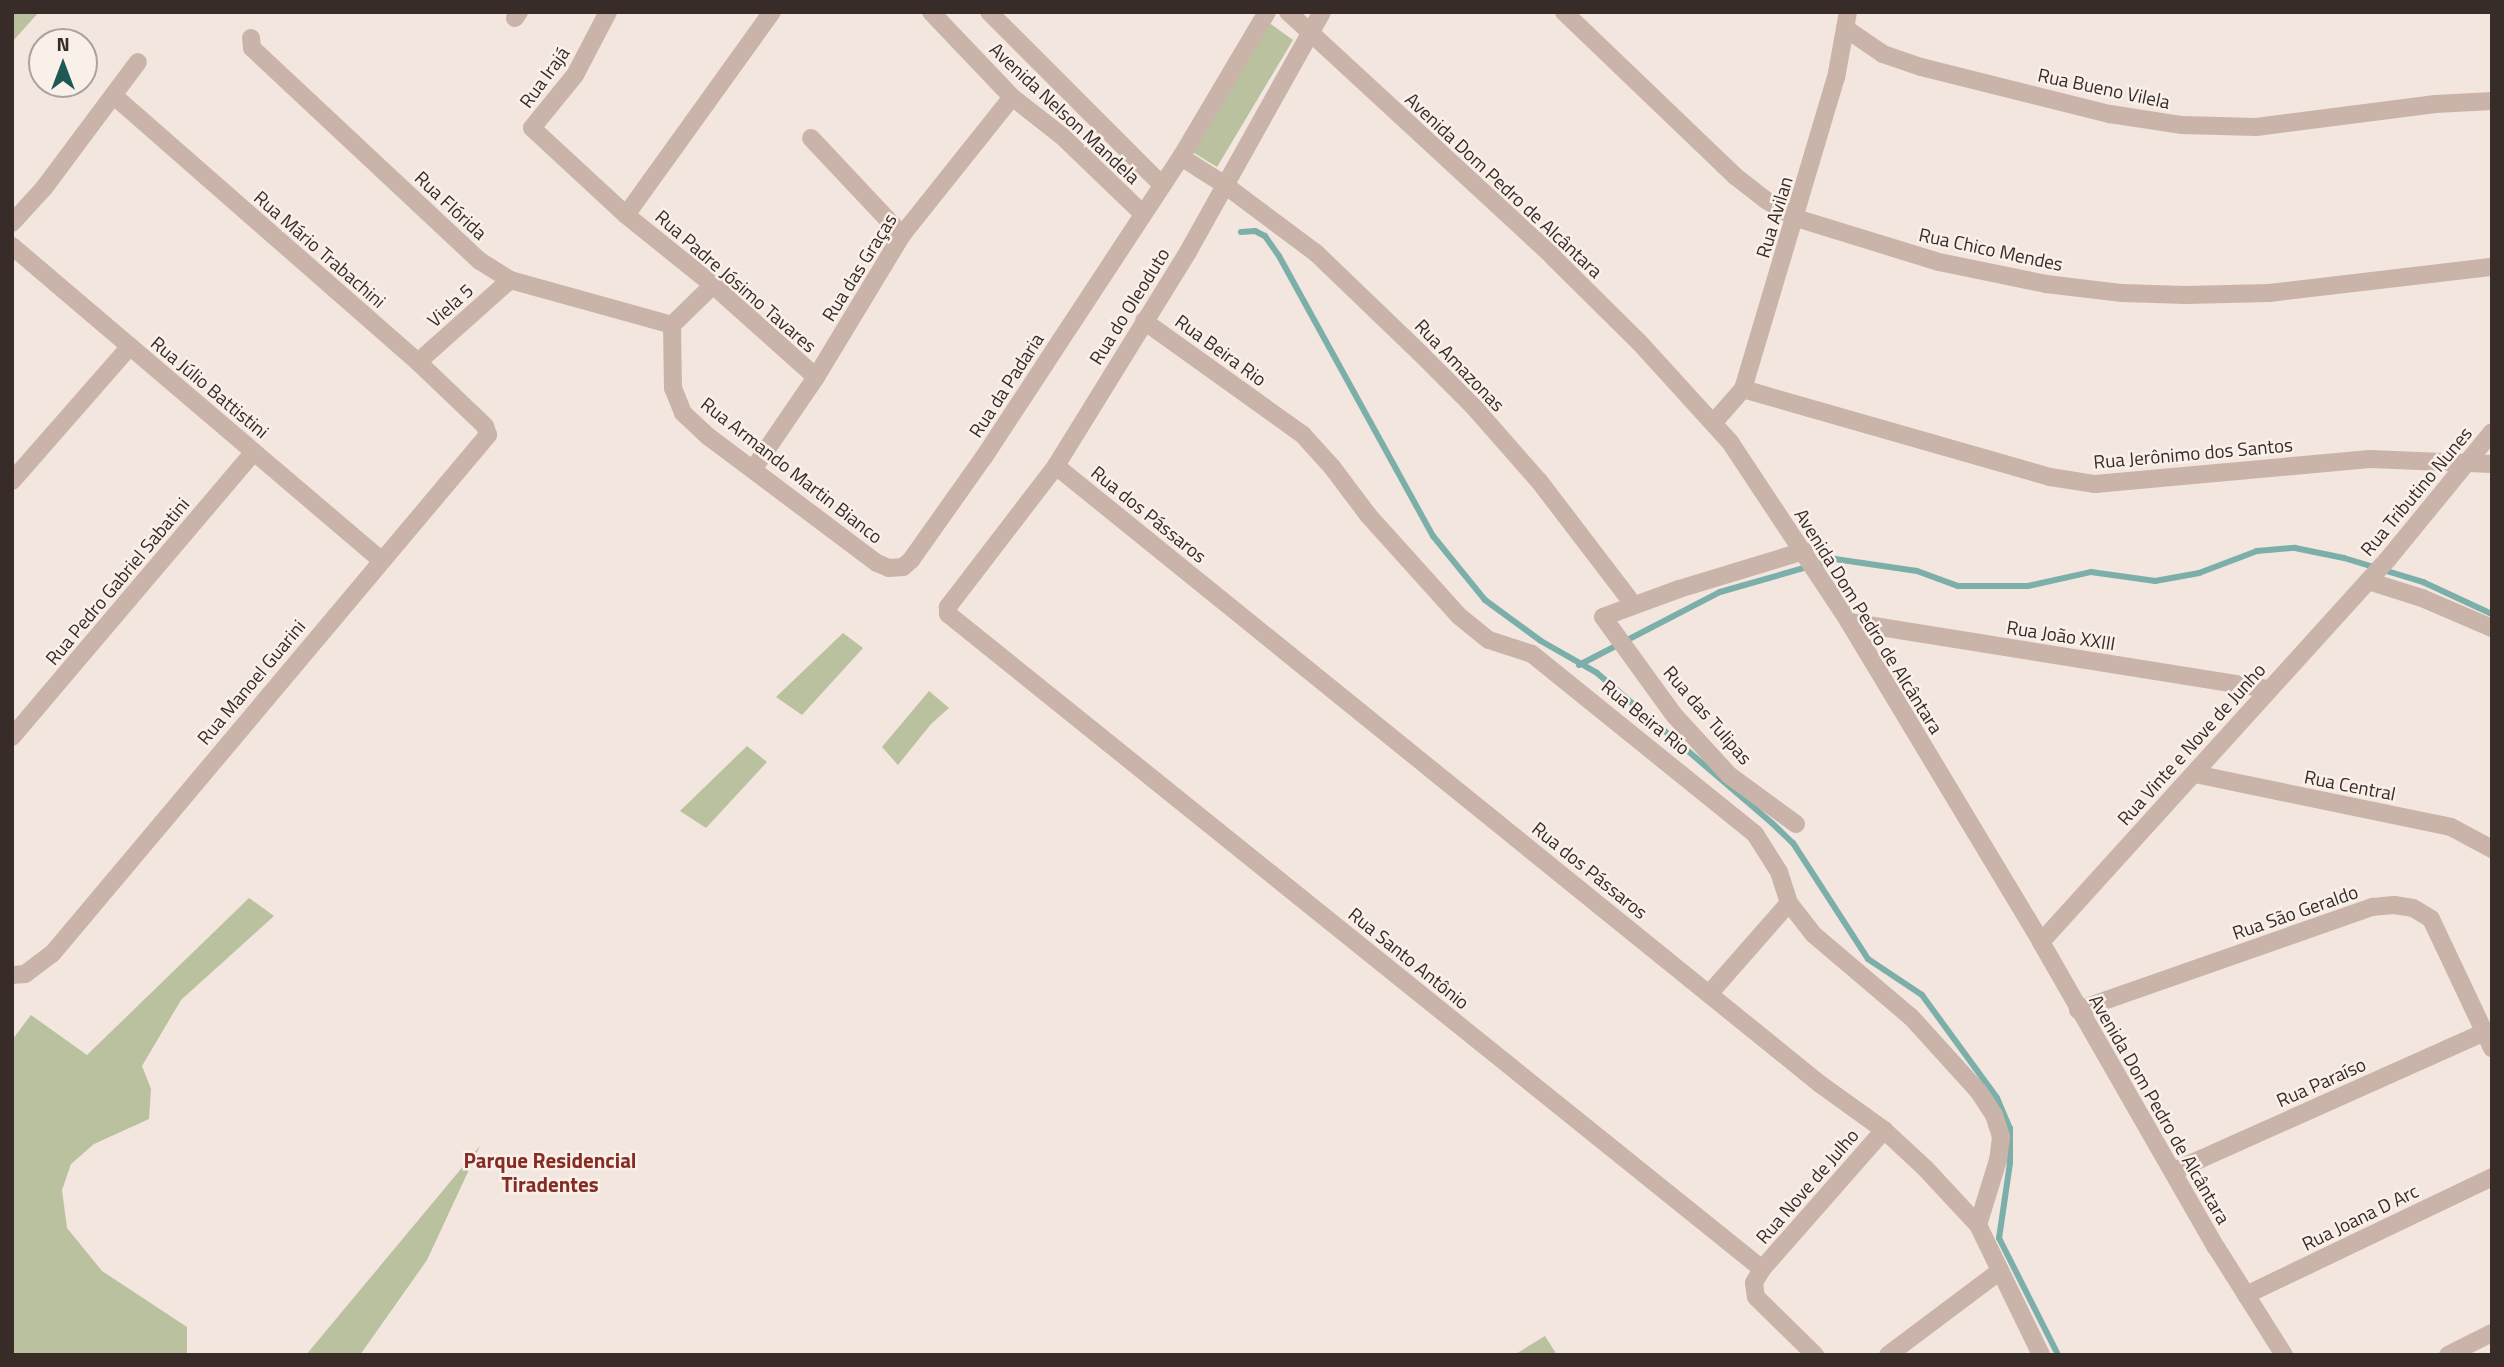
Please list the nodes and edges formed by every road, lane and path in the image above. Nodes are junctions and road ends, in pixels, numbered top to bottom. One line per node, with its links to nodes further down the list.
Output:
1 (608, 12): 21 (street, Rua Irajá)
2 (772, 12): 21 (street, Rua Padre Jósimo Tavares)
3 (931, 12): 14 (street, Avenida Nelson Mandela)
4 (989, 12): 18 (street, Avenida Nelson Mandela)
5 (1267, 12): 17 (street)
6 (1288, 12): 10 (street, Avenida Dom Pedro de Alcântara)
7 (1322, 12): 10 (street, Rua do Oleoduto)
8 (1564, 12): 22 (street, Rua Chico Mendes)
9 (1847, 20): 15 (street, Rua Bueno Vilela); 22 (street, Rua Avilan)
10 (1310, 33): 19 (street, Rua do Oleoduto); 35 (street, Avenida Dom Pedro de Alcântara)
11 (251, 38): 27 (street, Rua Flórida)
12 (138, 62): 13 (street)
13 (113, 95): 23 (street); 32 (street, Rua Mário Trabachini)
14 (1012, 97): 20 (street, Avenida Nelson Mandela); 24 (street, Rua das Graças)
15 (2492, 101)
16 (811, 138): 24 (street)
17 (1181, 158): 18 (street); 19 (street, Rua Amazonas)
18 (1162, 185): 20 (street)
19 (1226, 185): 29 (street, Rua do Oleoduto); 48 (street, Rua Amazonas)
20 (1142, 213): 46 (street, Rua da Padaria)
21 (626, 215): 28 (street, Rua Padre Jósimo Tavares)
22 (1796, 218): 26 (street, Rua Chico Mendes); 34 (street, Rua Avilan)
23 (12, 223)
24 (902, 235): 33 (street, Rua das Graças)
25 (12, 246): 31 (street, Rua Júlio Battistini)
26 (2492, 267)
27 (510, 280): 30 (street, Rua Flórida); 32 (street, Viela 5)
28 (713, 285): 30 (street); 33 (street, Rua Padre Jósimo Tavares)
29 (1143, 321): 41 (street, Rua do Oleoduto); 57 (street, Rua Beira Rio)
30 (672, 325): 42 (street, Rua Armando Martin Bianco)
31 (130, 346): 38 (street, Rua Júlio Battistini); 43 (street)
32 (418, 362): 37 (street, Rua Mário Trabachini)
33 (816, 377): 42 (street, Rua das Graças)
34 (1743, 389): 35 (street, Rua Avilan); 39 (street, Rua Jerônimo dos Santos)
35 (1714, 422): 44 (street, Avenida Dom Pedro de Alcântara)
36 (2492, 432): 39 (street, Rua Tributino Nunes)
37 (486, 440): 45 (street, Rua Manoel Guarini)
38 (254, 452): 45 (street, Rua Júlio Battistini); 53 (street, Rua Pedro Gabriel Sabatini)
39 (2468, 463): 40 (street, Rua Jerônimo dos Santos); 47 (street, Rua Tributino Nunes)
40 (2492, 464)
41 (1056, 466): 49 (street, Rua do Oleoduto); 60 (street, Rua dos Pássaros)
42 (754, 468): 46 (street, Rua Armando Martin Bianco)
43 (12, 481)
44 (1807, 557): 48 (street); 50 (street, Avenida Dom Pedro de Alcântara)
45 (381, 560): 59 (street, Rua Manoel Guarini)
46 (894, 569)
47 (2370, 578): 51 (street); 52 (street, Rua Vinte e Nove de Junho)
48 (1633, 604): 55 (street, Rua das Tulipas)
49 (948, 607): 67 (street, Rua Santo Antônio)
50 (1849, 622): 52 (street, Rua João XXIII); 58 (street, Avenida Dom Pedro de Alcântara)
51 (2492, 628)
52 (2267, 689): 54 (street, Rua Vinte e Nove de Junho)
53 (12, 737)
54 (2195, 774): 56 (street, Rua Central); 58 (street, Rua Vinte e Nove de Junho)
55 (1797, 824)
56 (2492, 849)
57 (1789, 903): 60 (street); 66 (street, Rua Beira Rio)
58 (2041, 942): 61 (street, Avenida Dom Pedro de Alcântara)
59 (12, 975)
60 (1709, 994): 63 (street, Rua dos Pássaros)
61 (2078, 1010): 62 (street, Rua São Geraldo); 64 (street, Avenida Dom Pedro de Alcântara)
62 (2488, 1040): 64 (street, Rua Paraíso)
63 (1884, 1130): 66 (street, Rua dos Pássaros); 67 (street, Rua Nove de Julho)
64 (2174, 1171): 69 (street, Avenida Dom Pedro de Alcântara)
65 (2492, 1177): 69 (street, Rua Joana D Arc)
66 (1978, 1225): 68 (street, Rua dos Pássaros)
67 (1762, 1269): 71 (street)
68 (2000, 1271): 72 (street); 73 (street, Rua dos Pássaros)
69 (2246, 1296): 74 (street, Avenida Dom Pedro de Alcântara)
70 (2492, 1333): 75 (street)
71 (1815, 1355)
72 (1888, 1355)
73 (2041, 1355)
74 (2284, 1355)
75 (2448, 1355)

